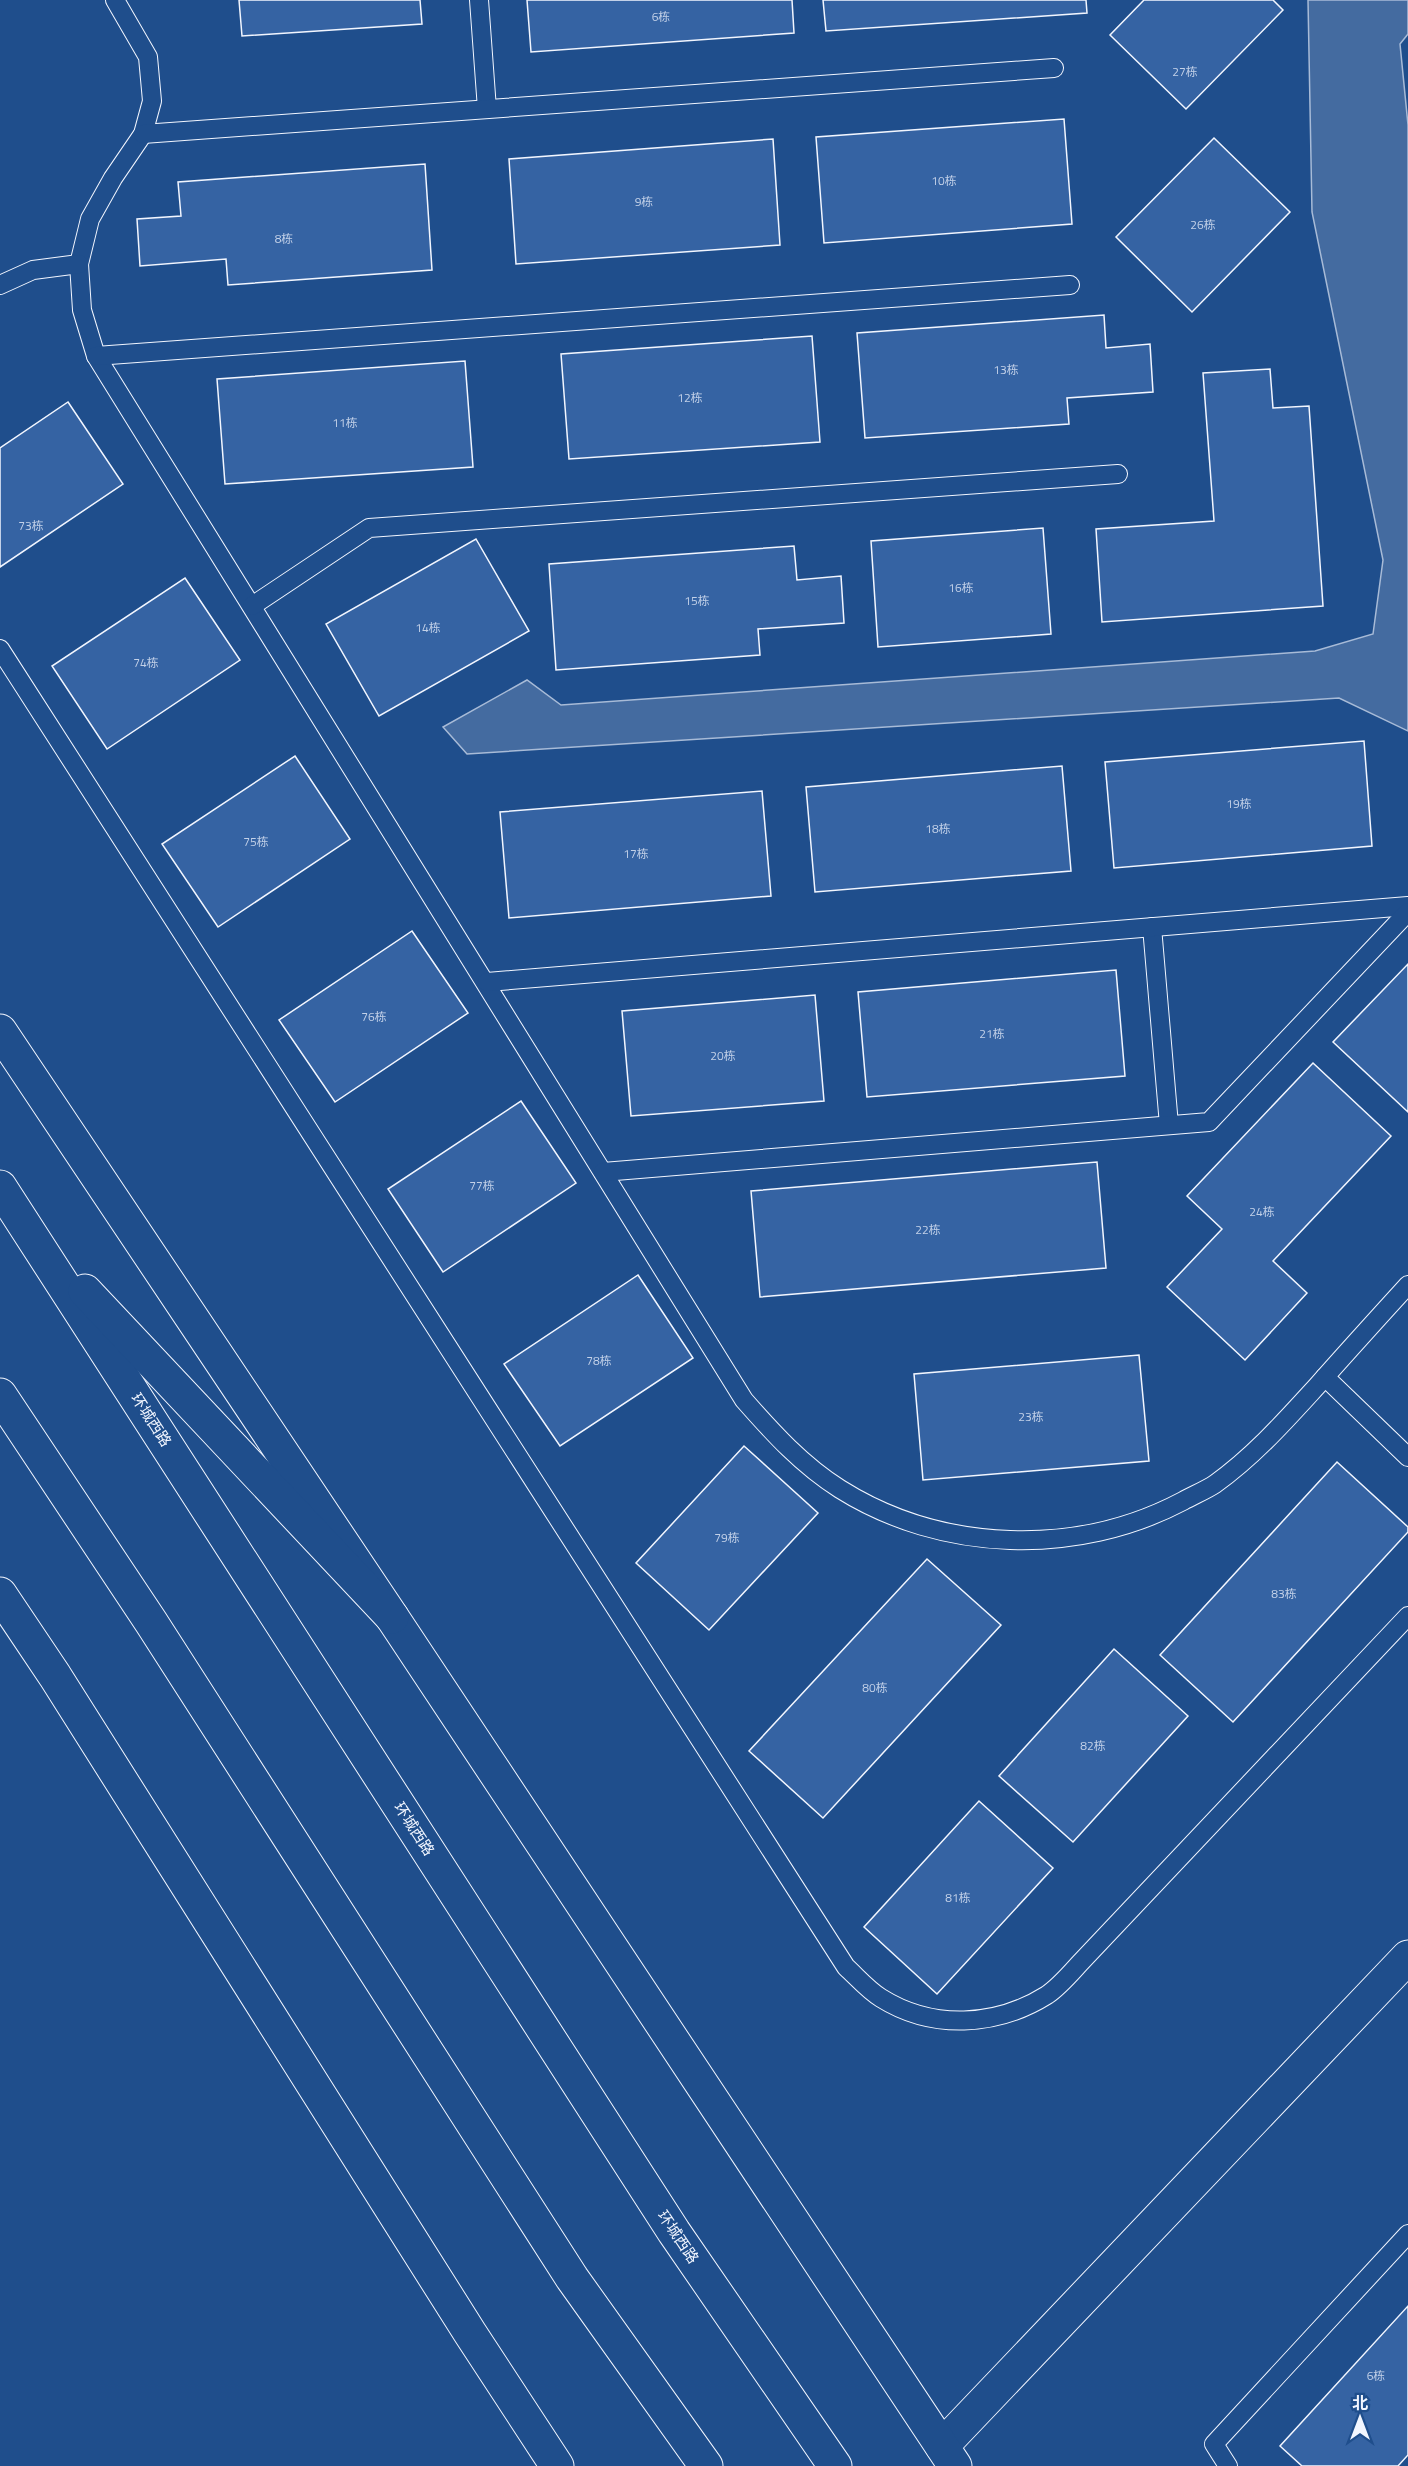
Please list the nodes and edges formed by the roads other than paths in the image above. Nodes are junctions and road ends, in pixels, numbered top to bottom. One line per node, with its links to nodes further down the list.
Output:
1 (115, 0): 5 (lane)
2 (479, 0): 4 (lane)
3 (1054, 68): 4 (lane)
4 (487, 109): 5 (lane)
5 (143, 134): 6 (lane)
6 (79, 264): 7 (lane); 9 (lane)
7 (0, 285)
8 (1070, 285): 9 (lane)
9 (96, 356): 11 (lane)
10 (1118, 474): 11 (lane)
11 (252, 606): 16 (lane)
12 (0, 649): 27 (lane)
13 (1408, 906): 15 (lane)
14 (1408, 912): 18 (lane)
15 (1152, 927): 16 (lane); 18 (lane)
16 (487, 982): 19 (lane)
17 (0, 1031): 28 (main road)
18 (1169, 1125): 19 (lane)
19 (603, 1172): 23 (lane)
20 (0, 1187): 21 (main road, 环城西路)
21 (30, 1232): 28 (main road); 34 (main road, 环城西路)
22 (1408, 1285): 23 (lane)
23 (1325, 1377): 25 (lane)
24 (0, 1395): 33 (main road)
25 (1408, 1457)
26 (0, 1594): 32 (main road)
27 (1408, 1616)
28 (392, 1617): 31 (main road)
29 (1408, 1957): 31 (main road)
30 (1408, 2234): 35 (lane)
31 (948, 2456)
32 (557, 2466)
33 (706, 2466)
34 (835, 2466)
35 (1228, 2466)

